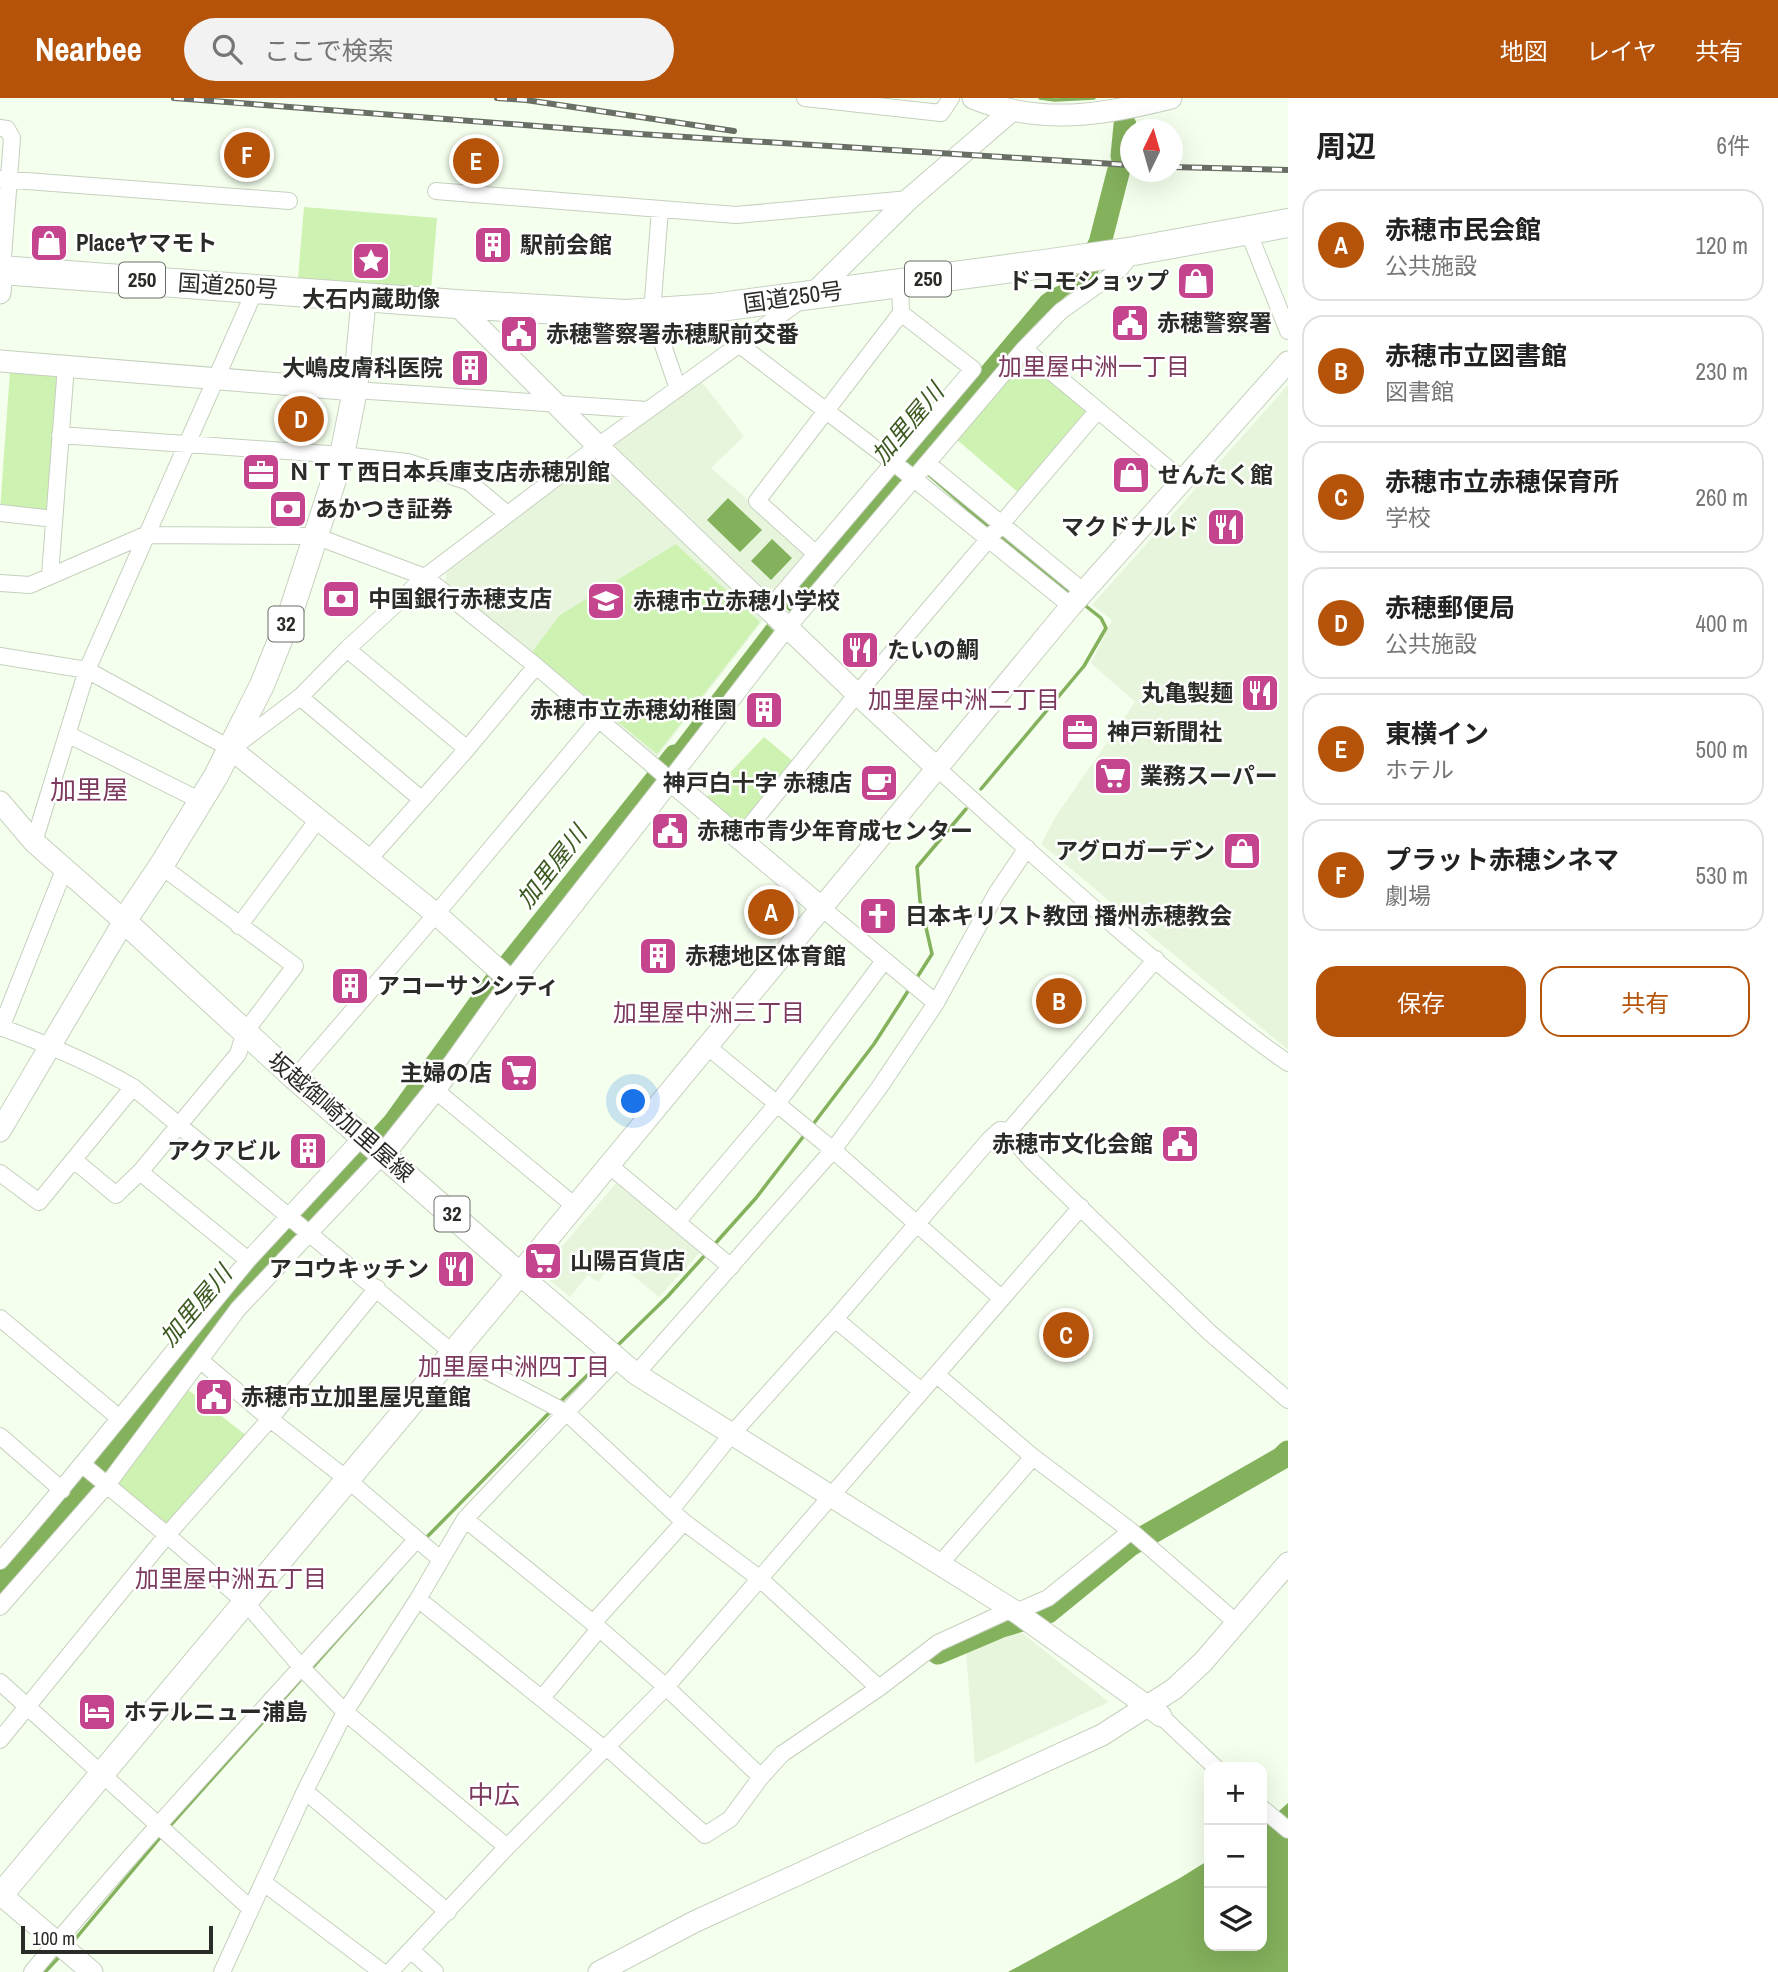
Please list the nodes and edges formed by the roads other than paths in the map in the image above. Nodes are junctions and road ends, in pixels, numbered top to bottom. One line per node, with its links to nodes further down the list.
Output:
1 (804, 98): 2 (street)
2 (951, 98)
3 (974, 98): 5 (street)
4 (1171, 98): 5 (street)
5 (1019, 105): 9 (street)
6 (0, 128): 7 (street)
7 (5, 180): 10 (street); 15 (street)
8 (436, 191): 11 (street)
9 (909, 199): 11 (street); 18 (street)
10 (289, 201)
11 (660, 209): 21 (street)
12 (1288, 223): 13 (highway, 国道250号 / 250)
13 (1248, 232): 14 (highway, 国道250号 / 250); 23 (street)
14 (1125, 253): 16 (highway, 国道250号 / 250); 25 (street)
15 (1, 277): 17 (highway, 国道250号 / 250)
16 (900, 283): 18 (highway, 国道250号 / 250); 22 (street)
17 (256, 288): 19 (highway, 国道250号 / 250); 29 (street)
18 (812, 295): 21 (highway, 国道250号 / 250); 24 (street)
19 (364, 296): 20 (highway, 国道250号 / 250); 31 (main road, 32)
20 (456, 304): 21 (highway, 国道250号 / 250); 32 (street)
21 (652, 313): 30 (street)
22 (901, 313): 35 (street); 40 (street)
23 (1288, 331)
24 (740, 345): 30 (street); 35 (street)
25 (1024, 349): 34 (street); 41 (street)
26 (0, 361): 28 (street)
27 (1288, 362): 42 (street)
28 (66, 366): 29 (street); 36 (street)
29 (216, 379): 31 (street); 37 (street)
30 (678, 389): 33 (street)
31 (355, 390): 32 (street); 39 (main road, 32)
32 (554, 402): 33 (street); 38 (street)
33 (648, 410): 38 (street)
34 (1098, 410): 42 (street); 46 (street)
35 (827, 411): 40 (street); 50 (street)
36 (60, 435): 37 (street); 45 (street)
37 (185, 445): 39 (street); 47 (street)
38 (598, 446): 44 (street); 55 (street)
39 (342, 455): 44 (street); 48 (main road, 32)
40 (895, 463): 41 (street); 50 (street)
41 (919, 472): 46 (street); 49 (street); 55 (street)
42 (1182, 480): 54 (street)
43 (0, 513): 45 (street)
44 (507, 514): 52 (street)
45 (54, 519): 51 (street)
46 (1000, 524): 49 (street); 54 (street)
47 (145, 535): 48 (street); 51 (street); 59 (street)
48 (315, 536): 52 (street); 60 (main road, 32)
49 (987, 538): 54 (street); 61 (street)
50 (815, 554): 55 (street)
51 (50, 575): 53 (street)
52 (425, 577): 56 (street); 58 (street)
53 (0, 583)
54 (1078, 599): 68 (street)
55 (779, 617): 61 (street); 69 (street)
56 (347, 649): 62 (street); 67 (street)
57 (0, 656): 59 (street)
58 (536, 666): 64 (street); 67 (street)
59 (87, 670): 65 (street); 66 (street)
60 (262, 685): 63 (street); 66 (main road, 32)
61 (857, 694): 68 (street); 74 (street)
62 (300, 697): 63 (street); 70 (street)
63 (287, 708): 66 (street)
64 (599, 719): 69 (street); 81 (street)
65 (67, 734): 71 (street); 75 (street)
66 (231, 749): 71 (main road, 32); 73 (street)
67 (467, 749): 70 (street)
68 (938, 769): 76 (street); 80 (street)
69 (663, 774): 74 (street); 86 (street)
70 (421, 799): 77 (street)
71 (201, 801): 78 (main road, 32)
72 (0, 802): 75 (street)
73 (319, 818): 77 (street); 83 (street)
74 (740, 838): 80 (street)
75 (34, 842): 79 (street)
76 (1027, 848): 84 (street); 87 (street)
77 (369, 859): 81 (street)
78 (161, 866): 82 (main road, 32); 83 (street)
79 (64, 870): 82 (street); 88 (street)
80 (823, 909): 85 (street); 91 (street)
81 (436, 914): 86 (street); 93 (street)
82 (124, 921): 89 (main road, 坂越御崎加里屋線 / 32); 90 (street, 32)
83 (239, 926): 89 (street)
84 (1156, 959): 92 (street); 99 (street)
85 (884, 961): 87 (street); 96 (street)
86 (512, 982): 95 (street)
87 (936, 1003): 101 (street)
88 (0, 1028): 90 (street)
89 (245, 1032): 93 (main road, 坂越御崎加里屋線 / 32); 97 (street)
90 (51, 1045): 94 (street); 98 (street, 32)
91 (708, 1047): 96 (street); 104 (street)
92 (1288, 1063)
93 (295, 1078): 100 (main road, 坂越御崎加里屋線 / 32)
94 (133, 1087): 97 (street); 103 (street)
95 (435, 1090): 102 (street); 107 (street)
96 (776, 1105): 101 (street); 110 (street)
97 (179, 1125): 105 (street); 109 (street)
98 (0, 1131)
99 (1009, 1131): 108 (street); 111 (street)
100 (363, 1136): 102 (main road, 坂越御崎加里屋線 / 32); 109 (street)
101 (833, 1150): 111 (street); 114 (street)
102 (384, 1154): 112 (street); 115 (main road, 坂越御崎加里屋線 / 32)
103 (74, 1160): 105 (street); 106 (street)
104 (610, 1166): 107 (street); 110 (street)
105 (140, 1172): 113 (street)
106 (0, 1173)
107 (576, 1207): 115 (street)
108 (1081, 1207): 117 (street); 126 (street)
109 (290, 1215): 112 (street); 113 (street)
110 (677, 1222): 114 (street)
111 (916, 1223): 117 (street); 119 (street)
112 (310, 1234): 116 (street); 122 (street)
113 (248, 1259): 128 (street)
114 (731, 1266): 123 (street)
115 (519, 1274): 120 (main road); 121 (street)
116 (377, 1288): 120 (street); 129 (street)
117 (1001, 1298): 124 (street)
118 (0, 1318): 128 (street)
119 (835, 1319): 125 (street); 130 (street)
120 (454, 1354): 127 (street); 134 (main road)
121 (618, 1358): 123 (street); 127 (street)
122 (201, 1362): 129 (street); 135 (street)
123 (636, 1374): 130 (street)
124 (937, 1375): 125 (street); 132 (street)
125 (920, 1391): 137 (street)
126 (1288, 1400)
127 (567, 1413): 138 (street); 139 (street)
128 (118, 1417): 133 (street)
129 (270, 1419): 134 (street); 142 (street)
130 (731, 1435): 137 (street); 138 (street)
131 (0, 1436): 136 (street)
132 (1033, 1457): 141 (street); 147 (street)
133 (83, 1465): 135 (street); 136 (street)
134 (348, 1480): 143 (street); 150 (main road)
135 (107, 1485): 142 (street); 151 (street)
136 (62, 1490): 145 (street)
137 (829, 1496): 147 (street); 148 (street)
138 (671, 1510): 140 (street)
139 (465, 1519): 144 (street); 154 (street)
140 (684, 1522): 148 (street); 154 (street)
141 (1131, 1531): 152 (street); 153 (street)
142 (167, 1535): 150 (street); 160 (street)
143 (416, 1540): 144 (street); 155 (street)
144 (440, 1559): 149 (street)
145 (0, 1561)
146 (1288, 1563): 153 (street)
147 (940, 1564): 152 (street)
148 (759, 1578): 157 (street); 158 (street)
149 (418, 1599): 159 (street); 162 (street)
150 (246, 1603): 155 (street); 166 (main road)
151 (0, 1607)
152 (1021, 1615): 158 (street); 161 (street)
153 (1237, 1623): 161 (street)
154 (596, 1626): 157 (street); 159 (street)
155 (302, 1668): 162 (street); 170 (street)
156 (0, 1682): 160 (street)
157 (666, 1687): 164 (street); 167 (street)
158 (879, 1688): 167 (street)
159 (542, 1698): 164 (street)
160 (28, 1708): 163 (street); 166 (street)
161 (1155, 1711): 165 (street); 185 (street)
162 (345, 1712): 168 (street); 172 (street)
163 (0, 1740)
164 (603, 1748): 167 (street); 172 (street)
165 (1209, 1762)
166 (101, 1775): 170 (street); 174 (main road)
167 (761, 1777)
168 (305, 1791): 173 (street); 176 (street)
169 (1267, 1812): 171 (street)
170 (157, 1825): 175 (street); 177 (street)
171 (1288, 1830)
172 (507, 1847): 176 (street)
173 (264, 1883): 175 (street); 182 (street)
174 (0, 1895): 177 (street)
175 (251, 1909): 179 (street)
176 (449, 1912): 178 (street)
177 (62, 1947): 180 (street); 181 (street)
178 (412, 1951): 183 (street); 184 (street)
179 (224, 1971)
180 (32, 1972)
181 (92, 1972)
182 (382, 1972)
183 (390, 1972)
184 (435, 1972)
185 (599, 1972)

